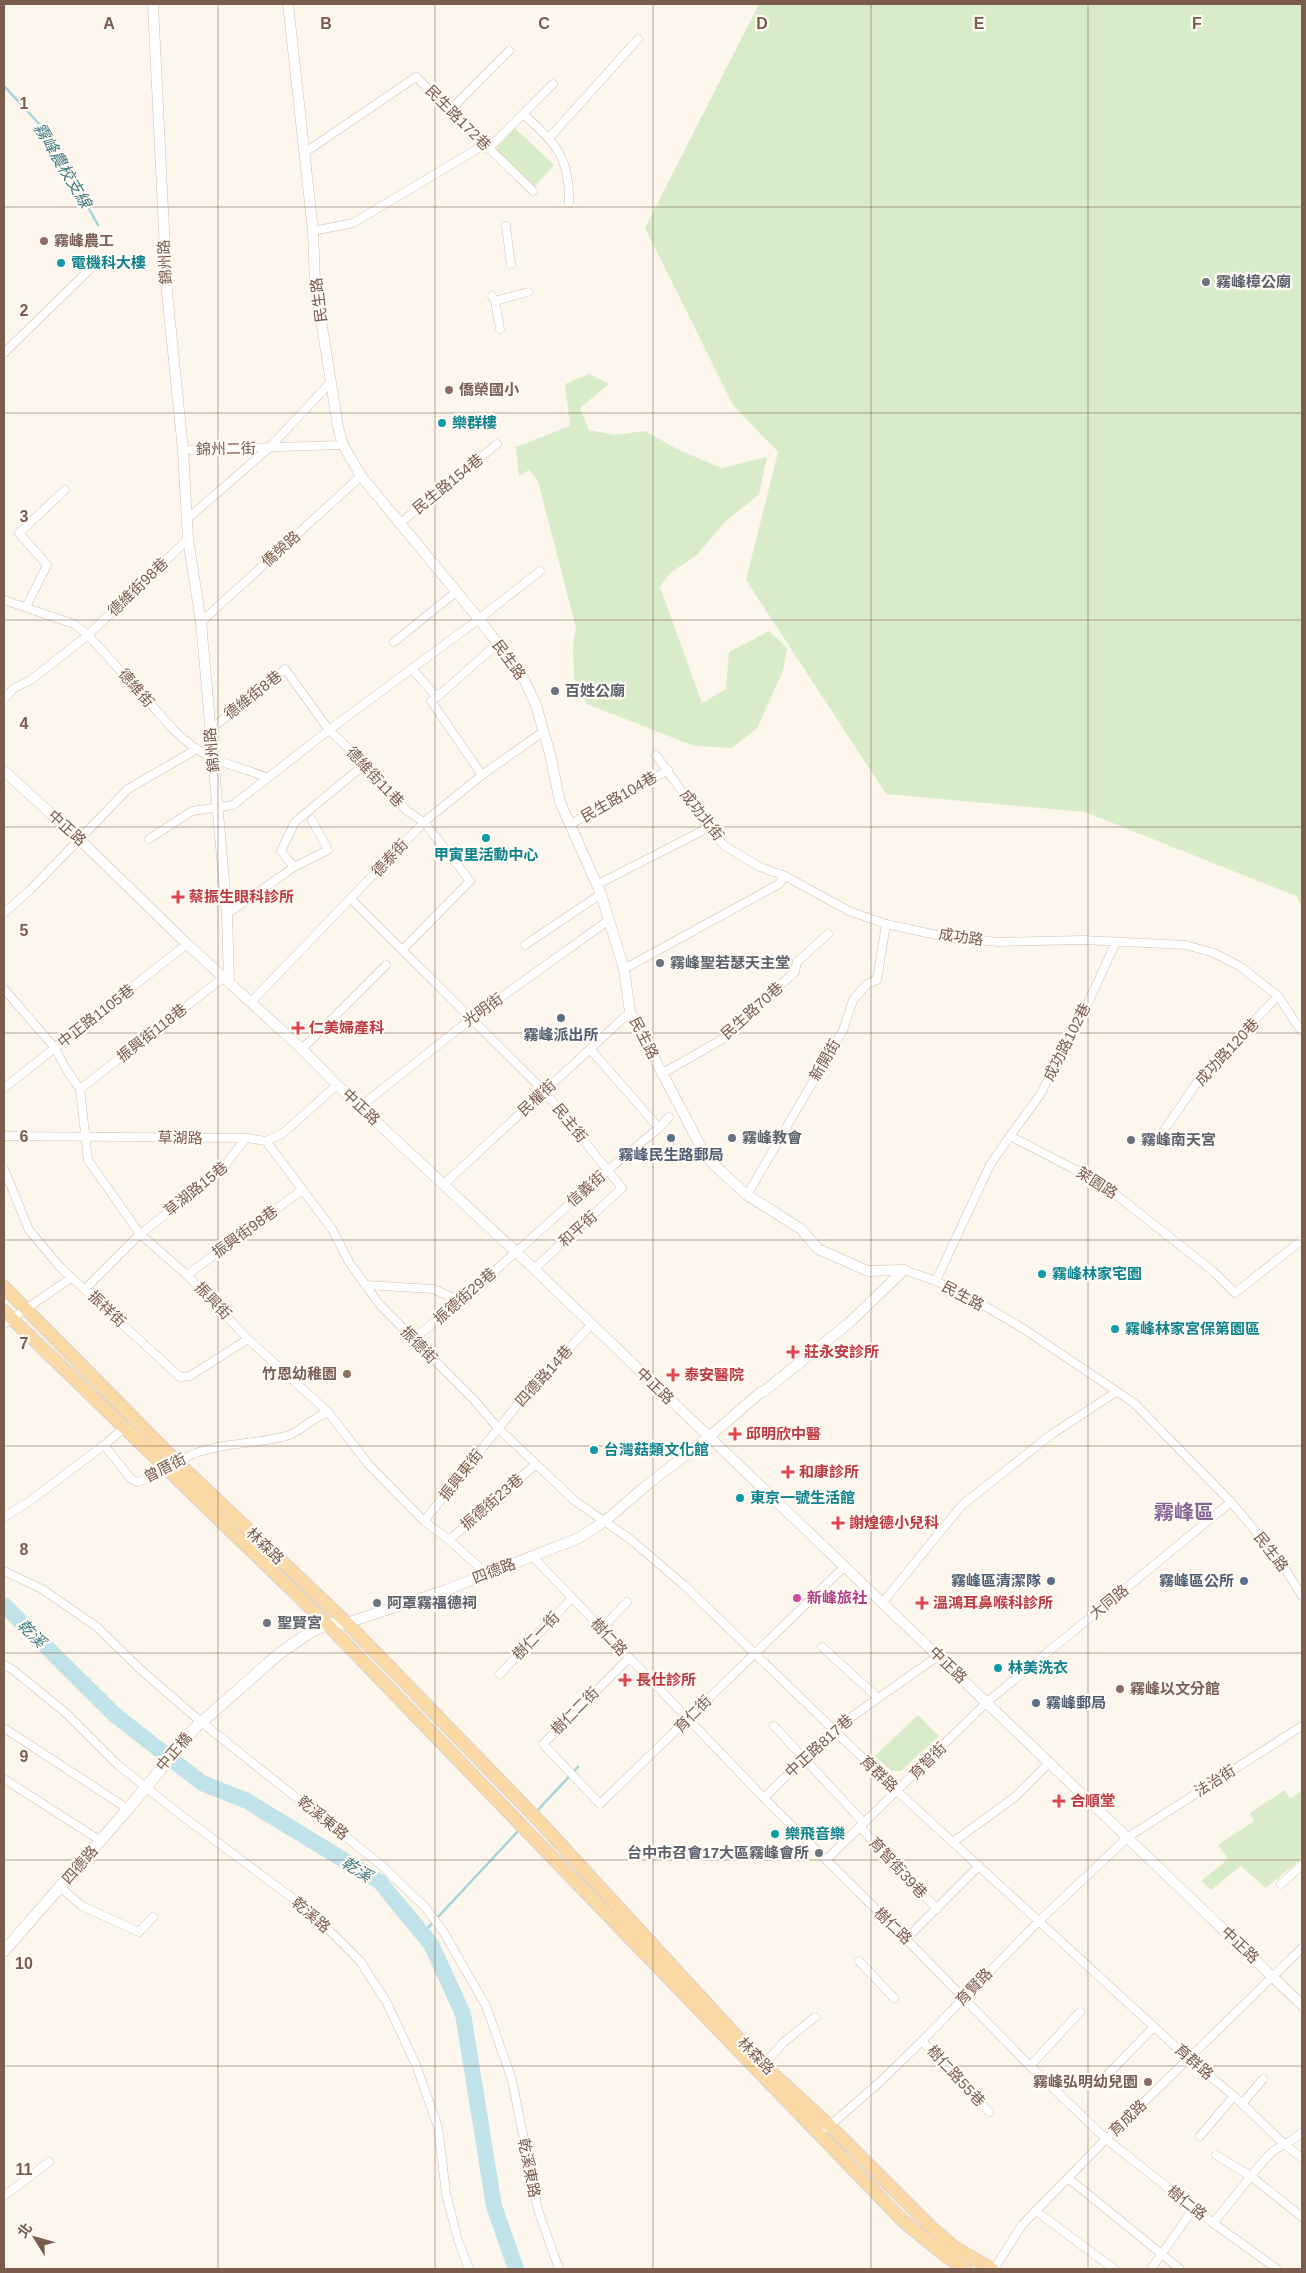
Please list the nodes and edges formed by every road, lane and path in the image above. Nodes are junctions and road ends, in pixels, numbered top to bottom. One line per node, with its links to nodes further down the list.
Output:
1 (153, 4): 24 (street, 錦州路)
2 (288, 4): 10 (street, 民生路)
3 (638, 39): 8 (street)
4 (509, 51): 6 (street)
5 (553, 84): 7 (street)
6 (450, 110): 9 (street, 民生路172巷); 10 (street, 民生路172巷)
7 (524, 114): 8 (street); 9 (street)
8 (550, 138): 12 (street)
9 (486, 147): 11 (street, 民生路172巷); 14 (street)
10 (304, 153): 14 (street, 民生路)
11 (533, 191)
12 (569, 203)
13 (506, 226): 16 (street)
14 (313, 231): 20 (street, 民生路)
15 (96, 261): 19 (street)
16 (511, 264)
17 (528, 292): 18 (street)
18 (500, 329)
19 (4, 353)
20 (331, 382): 22 (street, 民生路); 23 (street)
21 (497, 444): 28 (street, 民生路154巷)
22 (343, 445): 23 (street); 25 (street, 民生路)
23 (269, 448): 24 (street, 錦州二街); 27 (street)
24 (183, 450): 27 (street, 錦州路)
25 (361, 476): 28 (street, 民生路); 35 (street, 僑榮路)
26 (65, 490): 33 (street)
27 (186, 520): 29 (street, 錦州路)
28 (398, 524): 31 (street, 民生路)
29 (188, 539): 35 (street, 錦州路); 36 (street, 德維街98巷)
30 (540, 570): 34 (street)
31 (456, 592): 34 (street, 民生路); 37 (street)
32 (4, 600): 33 (street, 德維街)
33 (26, 607): 36 (street, 德維街)
34 (479, 619): 38 (street, 民生路); 39 (street)
35 (201, 622): 42 (street, 錦州路)
36 (88, 635): 41 (street, 德維街98巷); 45 (street, 德維街)
37 (394, 642)
38 (497, 644): 40 (street); 44 (street, 民生路)
39 (412, 669): 40 (street); 43 (street)
40 (436, 697): 51 (street)
41 (4, 699)
42 (210, 730): 43 (street, 德維街8巷); 47 (street, 錦州路)
43 (329, 730): 48 (street, 德維街11巷); 52 (street)
44 (544, 731): 51 (street, 德泰街); 56 (street, 民生路)
45 (197, 749): 47 (street, 德維街); 59 (street)
46 (656, 755): 49 (street, 成功北街)
47 (212, 758): 52 (street, 德維街); 53 (street, 錦州路)
48 (365, 764): 55 (street, 德維街11巷); 60 (street)
49 (668, 770): 56 (street, 民生路104巷); 57 (street, 成功北街)
50 (4, 771): 59 (street, 中正路)
51 (482, 775): 55 (street, 德泰街)
52 (268, 778): 53 (street)
53 (217, 807): 58 (street); 66 (street, 錦州路)
54 (312, 820): 60 (street)
55 (424, 822): 64 (street, 德泰街); 73 (street, 德維街11巷)
56 (571, 824): 62 (street, 民生路)
57 (708, 828): 61 (street, 成功北街); 62 (street)
58 (149, 839)
59 (80, 840): 65 (street); 71 (street, 中正路)
60 (294, 867): 66 (street)
61 (785, 876): 68 (street, 成功路); 75 (street)
62 (598, 884): 63 (street, 民生路)
63 (602, 894): 67 (street, 民生路); 72 (street)
64 (351, 900): 73 (street, 民主街); 79 (street, 德泰街)
65 (4, 911)
66 (227, 914): 76 (street, 錦州路)
67 (609, 920): 75 (street, 民生路); 81 (street, 光明街)
68 (886, 924): 70 (street, 成功路); 105 (street, 新開街)
69 (828, 934): 86 (street, 民生路70巷)
70 (1116, 942): 78 (street, 成功路); 96 (street, 成功路102巷)
71 (187, 944): 76 (street, 中正路); 83 (street, 中正路1105巷)
72 (525, 945)
73 (403, 949): 81 (street, 民主街)
74 (386, 965): 84 (street)
75 (624, 969): 80 (street, 民生路)
76 (227, 979): 79 (street, 中正路); 89 (street, 振興街118巷)
77 (4, 989): 83 (street, 振興街)
78 (1278, 996): 82 (street, 成功路); 94 (street, 成功路120巷)
79 (251, 1002): 84 (street, 中正路)
80 (630, 1012): 85 (street, 民權街); 86 (street, 民生路)
81 (472, 1018): 90 (street, 民主街); 91 (street, 光明街)
82 (1302, 1032)
83 (55, 1048): 88 (street, 中正路1105巷); 89 (street, 振興街)
84 (302, 1049): 87 (street, 中正路)
85 (590, 1049): 90 (street, 民權街); 93 (street)
86 (662, 1073): 105 (street, 民生路)
87 (336, 1085): 91 (street, 中正路); 99 (street)
88 (4, 1088)
89 (80, 1089): 97 (street, 振興街)
90 (544, 1091): 101 (street, 民主街); 102 (street, 民權街)
91 (361, 1106): 102 (street, 中正路)
92 (669, 1117): 93 (street, 信義街)
93 (659, 1128): 101 (street, 信義街)
94 (1161, 1135)
95 (4, 1136): 97 (street, 草湖路)
96 (1010, 1136): 107 (street, 萊園路); 113 (street)
97 (85, 1137): 98 (street, 草湖路); 106 (street, 振興街)
98 (246, 1138): 99 (street, 草湖路); 106 (street, 草湖路15巷)
99 (266, 1140): 104 (street, 振德街)
100 (4, 1169): 112 (street, 振祥街)
101 (609, 1169): 103 (street, 民主街); 108 (street, 信義街)
102 (443, 1185): 108 (street, 中正路)
103 (622, 1188): 109 (street, 和平街)
104 (302, 1190): 111 (street, 振興街98巷); 114 (street, 振德街)
105 (747, 1195): 110 (street, 民生路)
106 (140, 1234): 111 (street, 振興街); 116 (street, 草湖路15巷)
107 (1302, 1240)
108 (515, 1252): 109 (street, 中正路); 117 (street, 振德街29巷)
109 (534, 1269): 120 (street, 中正路)
110 (904, 1270): 113 (street, 民生路); 127 (street)
111 (187, 1275): 121 (street, 振興街)
112 (71, 1278): 116 (street, 振祥街); 118 (street)
113 (936, 1281): 123 (street, 民生路)
114 (365, 1285): 117 (street); 122 (street, 振德街)
115 (4, 1287): 118 (main road, 林森路)
116 (85, 1289): 121 (street, 振祥街)
117 (461, 1302): 122 (street, 振德街29巷)
118 (25, 1310): 119 (street); 129 (main road, 林森路)
119 (6, 1318): 125 (main road, 林森路)
120 (591, 1325): 126 (street, 四德路14巷); 127 (street, 中正路)
121 (248, 1339): 124 (street, 振興街)
122 (416, 1340): 126 (street, 振德街)
123 (1116, 1392): 132 (street, 民生路); 144 (street)
124 (328, 1412): 129 (street, 曾厝街); 134 (street, 振興街)
125 (124, 1428): 128 (street); 131 (main road, 林森路)
126 (498, 1428): 130 (street, 振德街); 134 (street, 振興東街)
127 (709, 1438): 135 (street, 四德路); 138 (street, 中正路)
128 (104, 1445): 131 (street, 曾厝街); 133 (street)
129 (176, 1460): 131 (street, 曾厝街); 145 (main road, 林森路)
130 (536, 1464): 135 (street, 振德街); 136 (street, 振德街23巷)
131 (166, 1468): 146 (main road, 林森路)
132 (1231, 1502): 141 (street, 民生路); 155 (street, 大同路)
133 (4, 1517)
134 (424, 1521): 136 (street, 振興街)
135 (605, 1521): 137 (street, 四德路); 149 (street, 育群路)
136 (449, 1540): 140 (street, 振興街)
137 (532, 1556): 140 (street, 四德路); 142 (street, 樹仁路)
138 (846, 1566): 144 (street, 中正路); 149 (street, 育仁街)
139 (4, 1571): 157 (street, 乾溪東路)
140 (486, 1574): 145 (street, 四德路)
141 (1302, 1596)
142 (572, 1598): 147 (street, 樹仁路); 153 (street, 樹仁一街)
143 (627, 1602): 147 (street)
144 (883, 1602): 150 (street, 中正路)
145 (348, 1623): 146 (main road, 四德路); 196 (main road, 林森路)
146 (327, 1624): 157 (main road, 四德路); 205 (main road, 林森路)
147 (602, 1628): 151 (street, 樹仁路)
148 (822, 1647): 154 (street)
149 (753, 1654): 156 (street, 育仁街); 161 (street, 育群路)
150 (938, 1656): 154 (street, 中正路817巷); 155 (street, 中正路)
151 (629, 1658): 156 (street, 樹仁路); 162 (street, 樹仁二街)
152 (4, 1665): 167 (street, 乾溪路)
153 (500, 1674)
154 (877, 1697): 161 (street, 中正路817巷)
155 (987, 1702): 164 (street, 中正路); 168 (street, 育智街)
156 (688, 1719): 162 (street, 育仁街); 169 (street, 樹仁路)
157 (198, 1725): 165 (main road, 中正橋); 221 (street, 乾溪東路)
158 (774, 1726): 163 (street, 育智街39巷)
159 (1302, 1726): 172 (street, 法治街)
160 (4, 1728): 170 (street)
161 (833, 1730): 163 (street, 中正路817巷); 168 (street, 育群路)
162 (543, 1744)
163 (803, 1758): 169 (street, 中正路817巷); 171 (street, 育智街39巷)
164 (1050, 1762): 172 (street, 中正路); 174 (street)
165 (153, 1776): 167 (main road, 四德路)
166 (4, 1779): 173 (street)
167 (145, 1787): 170 (main road, 四德路); 220 (street, 乾溪路)
168 (897, 1791): 171 (street, 育智街); 174 (street, 育群路)
169 (764, 1798): 175 (street, 樹仁路)
170 (128, 1809): 173 (main road, 四德路)
171 (862, 1825): 175 (street, 育智街); 180 (street, 育智街39巷)
172 (1128, 1837): 182 (street, 育賢路); 187 (street, 中正路)
173 (101, 1841): 179 (main road, 四德路)
174 (953, 1842): 177 (street, 育群路)
175 (826, 1860): 183 (street, 樹仁路)
176 (1302, 1865): 178 (street)
177 (979, 1866): 180 (street); 182 (street, 育群路)
178 (1281, 1884)
179 (60, 1887): 181 (street); 185 (main road, 四德路)
180 (937, 1909): 183 (street)
181 (153, 1917)
182 (1039, 1920): 189 (street, 育賢路); 193 (street, 育群路)
183 (906, 1939): 189 (street, 樹仁路)
184 (1302, 1948): 187 (street)
185 (4, 1952)
186 (859, 1961): 188 (street)
187 (1273, 1976): 190 (street, 中正路); 195 (street, 育成路)
188 (894, 1998)
189 (964, 1998): 194 (street, 育賢路); 197 (street, 樹仁路)
190 (1302, 2005)
191 (1080, 2012): 197 (street)
192 (815, 2017): 196 (street)
193 (1154, 2027): 195 (street, 育群路); 198 (street)
194 (922, 2041): 202 (street, 樹仁路55巷); 203 (street, 育賢路)
195 (1189, 2059): 200 (street, 育群路); 207 (street, 育成路)
196 (763, 2065): 203 (main road, 林森路)
197 (1030, 2066): 207 (street, 樹仁路)
198 (1104, 2078)
199 (1262, 2080): 201 (street)
200 (1234, 2096): 201 (street, 育群路); 206 (street)
201 (1242, 2104): 208 (street, 育群路)
202 (989, 2112)
203 (830, 2125): 205 (street, 育賢路); 223 (main road, 林森路)
204 (1302, 2132): 208 (street)
205 (818, 2135): 222 (main road, 林森路)
206 (1200, 2136)
207 (1106, 2139): 213 (street, 育成路); 215 (street, 樹仁路)
208 (1284, 2144): 210 (street, 育群路); 212 (street)
209 (1216, 2155): 212 (street)
210 (1302, 2158)
211 (49, 2162): 214 (street)
212 (1252, 2177): 217 (street); 218 (street)
213 (1068, 2178): 216 (street, 育成路); 219 (street)
214 (4, 2196)
215 (1194, 2208): 218 (street, 樹仁路); 219 (street)
216 (1036, 2211): 223 (street, 育成路); 224 (street)
217 (1302, 2217)
218 (1213, 2223): 227 (street, 樹仁路)
219 (1161, 2255): 225 (street); 226 (street)
220 (469, 2269)
221 (559, 2269)
222 (966, 2269)
223 (993, 2269)
224 (1114, 2269)
225 (1151, 2269)
226 (1180, 2269)
227 (1275, 2269)

